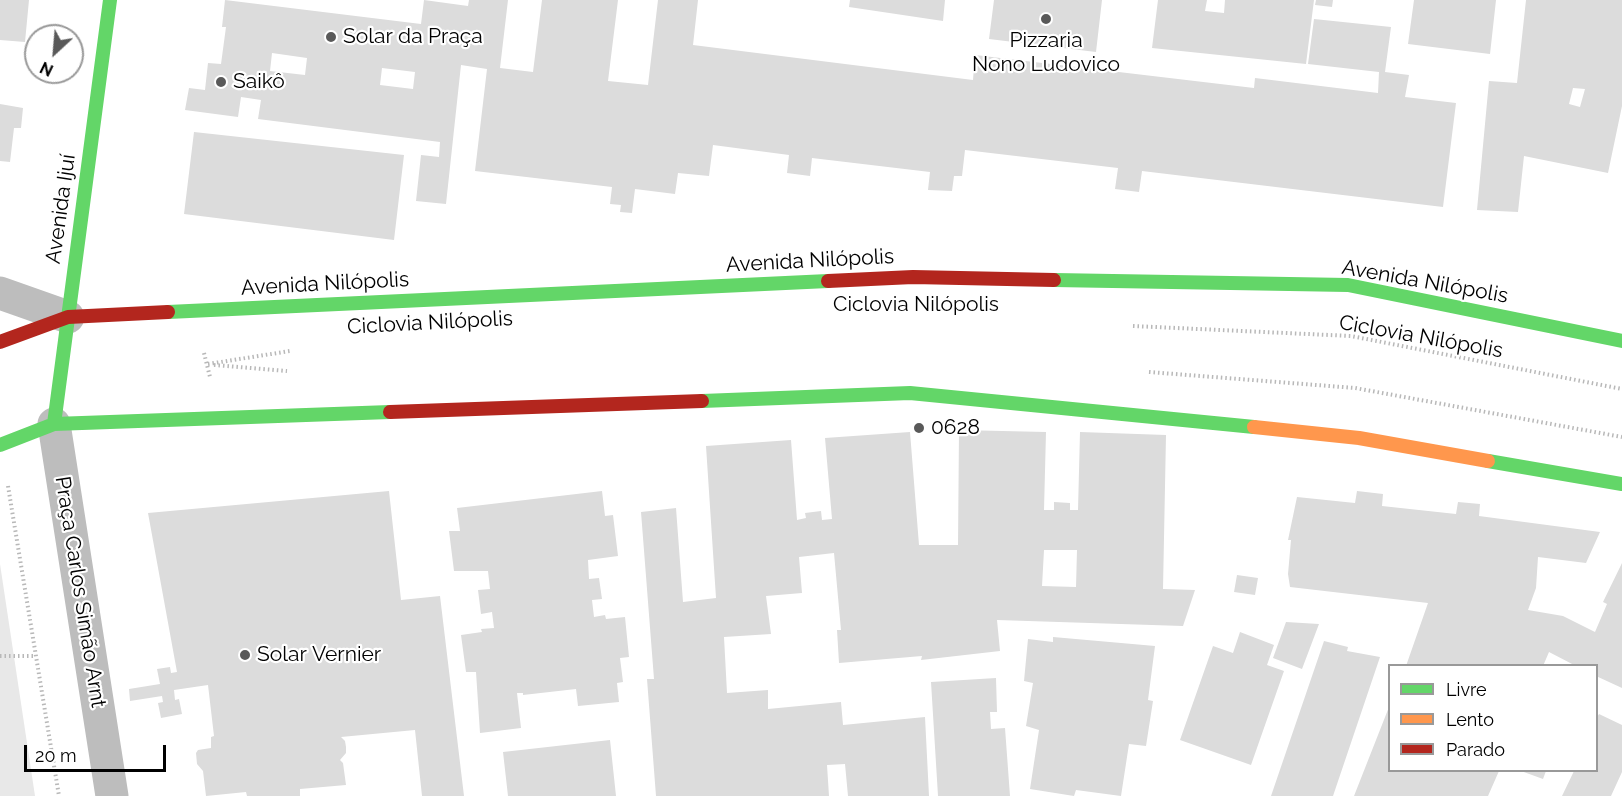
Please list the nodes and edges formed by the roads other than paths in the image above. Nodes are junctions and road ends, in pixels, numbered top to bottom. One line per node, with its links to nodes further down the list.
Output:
1 (110, 0): 3 (main road, Avenida Ijuí)
2 (0, 293): 3 (street)
3 (68, 317): 4 (main road, Avenida Nilópolis); 5 (main road, Avenida Nilópolis); 6 (main road, Avenida Ijuí)
4 (1622, 341)
5 (0, 342)
6 (54, 424): 7 (main road); 8 (main road); 9 (street, Praça Carlos Simão Arnt)
7 (0, 445)
8 (1622, 484)
9 (112, 796)

